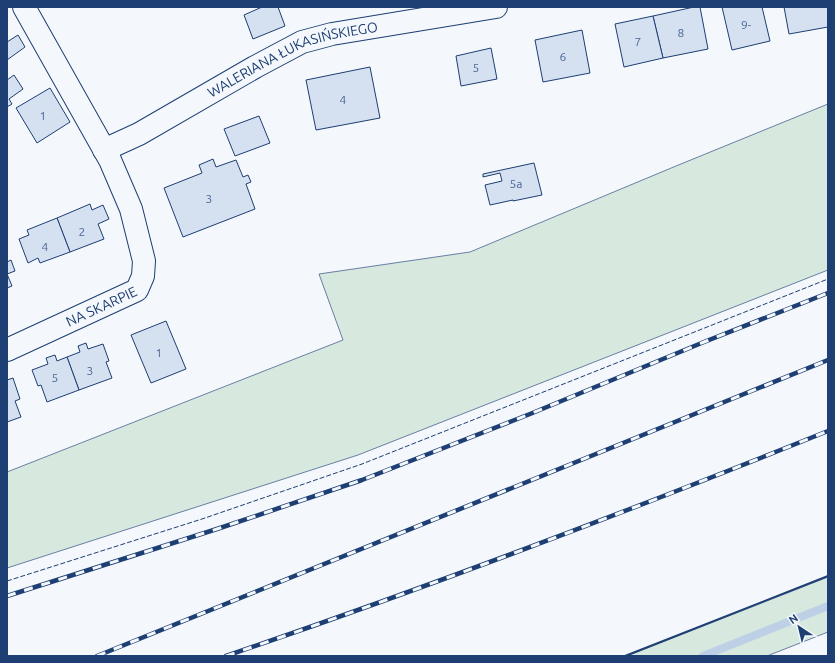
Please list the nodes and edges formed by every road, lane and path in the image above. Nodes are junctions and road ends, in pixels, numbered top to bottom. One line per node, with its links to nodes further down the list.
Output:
1 (24, 7): 3 (street)
2 (496, 7): 3 (street, WALERIANA ŁUKASIŃSKIEGO)
3 (107, 155): 4 (street, NA SKARPIE)
4 (7, 350)

